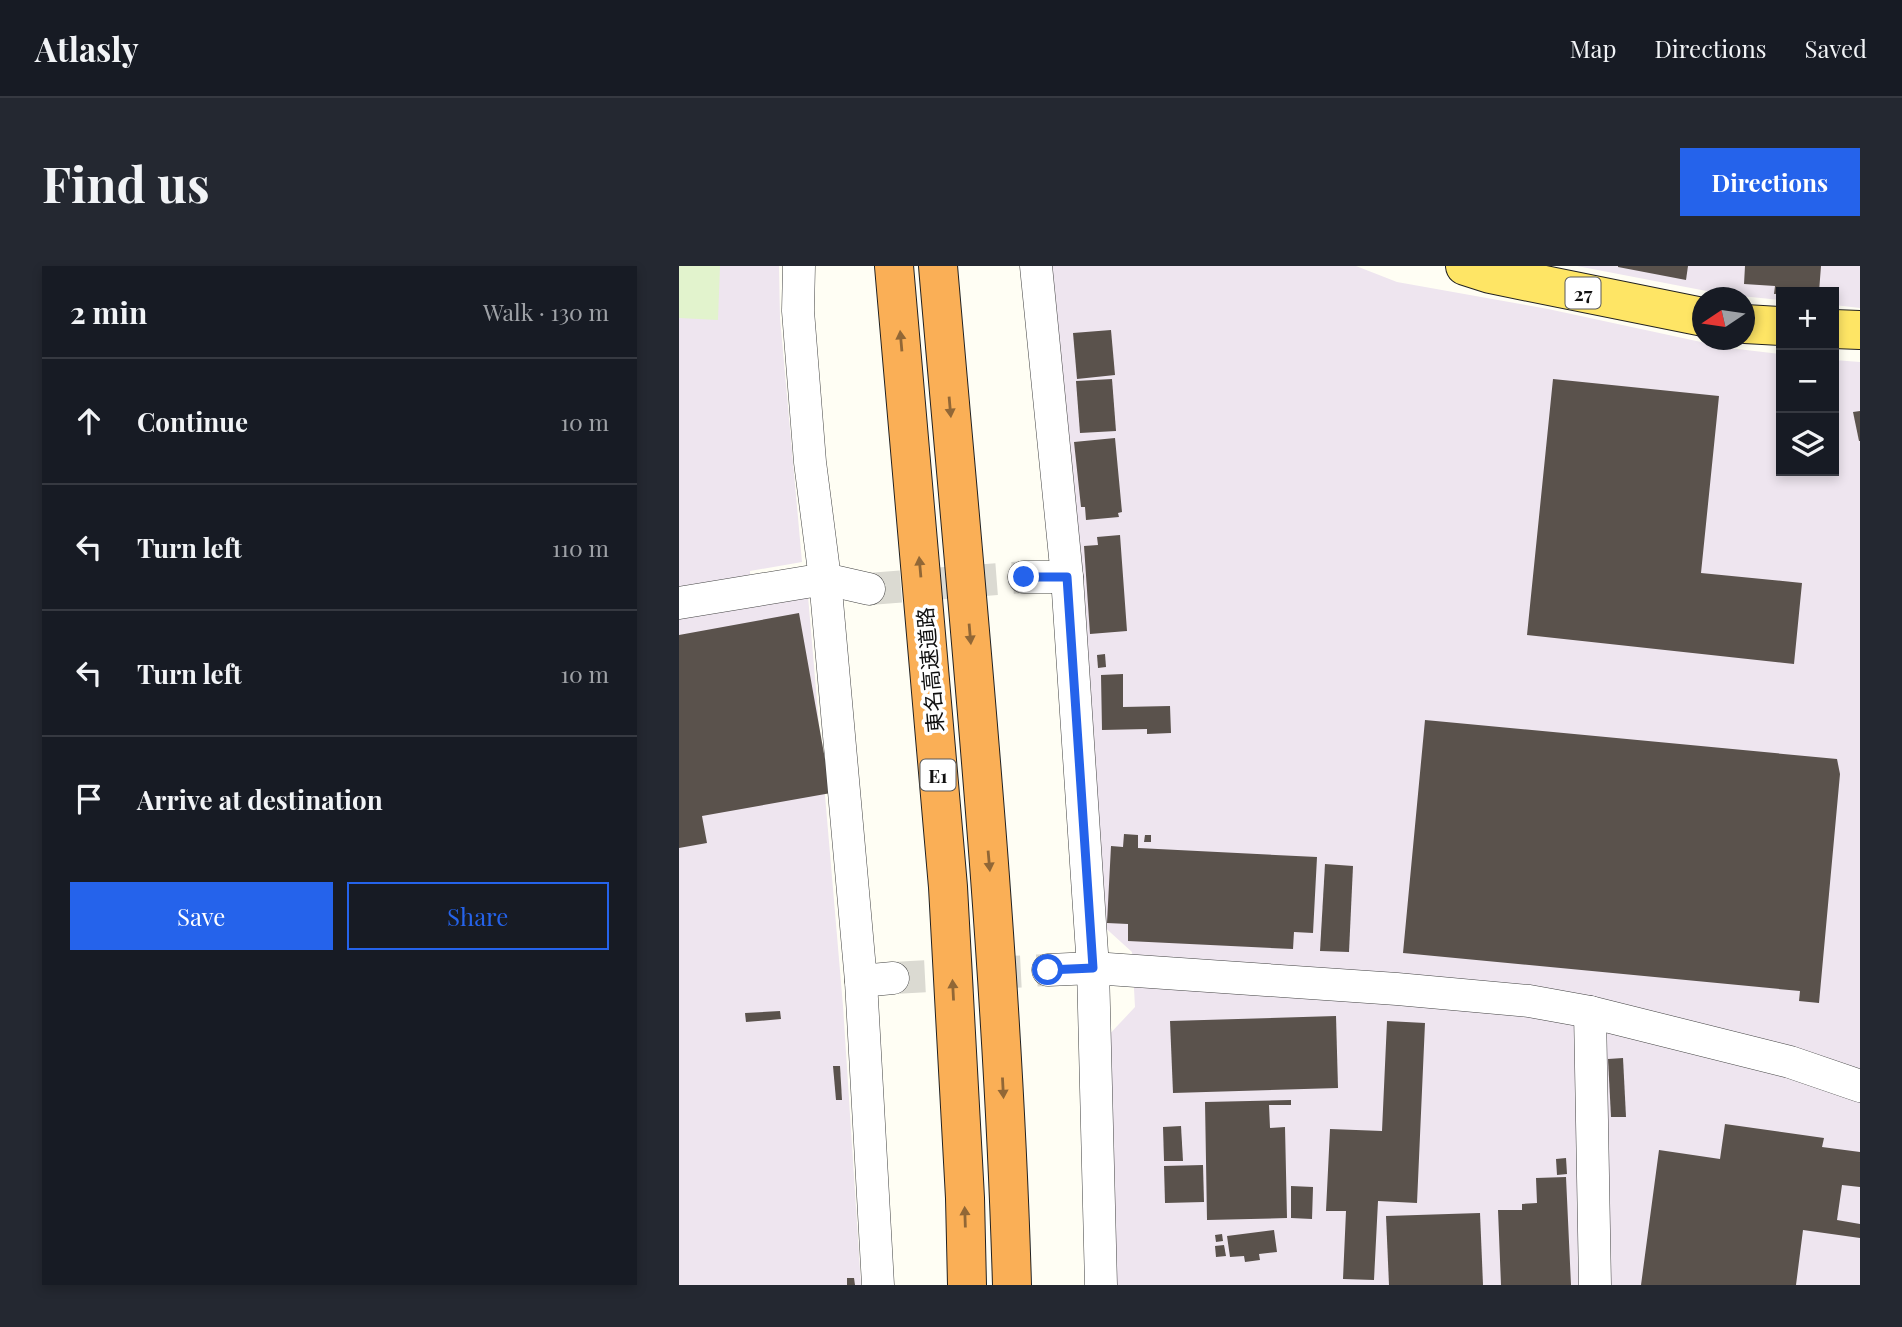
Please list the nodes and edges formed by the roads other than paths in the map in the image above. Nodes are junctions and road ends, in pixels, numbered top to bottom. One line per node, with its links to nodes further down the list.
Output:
1 (799, 266): 13 (street)
2 (894, 266): 23 (highway, 東名高速道路 / E1, one-way to 2)
3 (938, 266): 24 (highway, 東名高速道路 / E1, one-way to 24)
4 (1036, 266): 12 (street)
5 (1465, 266): 6 (main road, 27)
6 (1692, 315)
7 (1755, 325): 8 (main road)
8 (1776, 326)
9 (1839, 329): 10 (main road)
10 (1860, 330)
11 (1024, 577): 12 (street)
12 (1067, 577): 16 (street)
13 (825, 579): 14 (street); 15 (street); 19 (street)
14 (869, 589)
15 (679, 603)
16 (1093, 968): 17 (street); 20 (street); 25 (street)
17 (1048, 970)
18 (893, 978): 19 (street)
19 (861, 981): 22 (street)
20 (1590, 1013): 21 (street); 26 (street)
21 (1860, 1086)
22 (879, 1285)
23 (967, 1285)
24 (1011, 1285)
25 (1101, 1285)
26 (1595, 1285)

